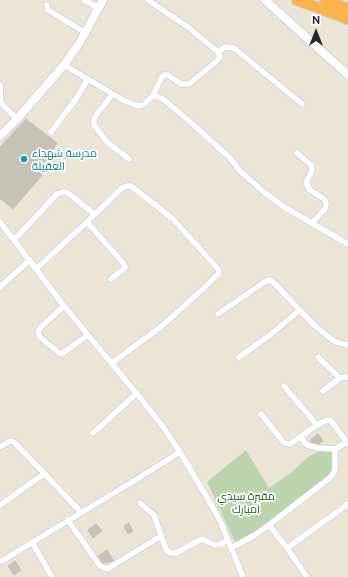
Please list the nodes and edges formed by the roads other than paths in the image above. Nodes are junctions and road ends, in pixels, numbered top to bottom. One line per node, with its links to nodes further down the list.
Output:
1 (84, 0): 8 (street)
2 (103, 0): 8 (street)
3 (148, 0): 12 (street)
4 (265, 0): 14 (street)
5 (296, 0): 10 (highway)
6 (325, 0): 9 (highway)
7 (47, 5): 11 (street)
8 (99, 8): 11 (street)
9 (348, 9)
10 (348, 19)
11 (86, 33): 13 (street)
12 (218, 52): 18 (street); 19 (street)
13 (64, 65): 15 (street); 20 (street)
14 (348, 75)
15 (88, 79): 17 (street); 21 (street)
16 (0, 85): 20 (street)
17 (113, 94): 18 (street); 24 (street)
18 (153, 95): 28 (street)
19 (302, 104)
20 (17, 119): 22 (street)
21 (51, 132)
22 (1, 134)
23 (297, 153): 28 (street)
24 (129, 159)
25 (94, 214): 27 (street); 29 (street); 42 (street)
26 (0, 222): 29 (street)
27 (87, 222): 32 (street); 33 (street)
28 (312, 223): 30 (street)
29 (14, 240): 31 (street)
30 (348, 244)
31 (30, 260): 32 (street); 34 (street)
32 (36, 269): 35 (street)
33 (111, 279)
34 (0, 287)
35 (64, 306): 38 (street); 38 (street)
36 (300, 310): 37 (street); 39 (street); 40 (street)
37 (218, 314)
38 (88, 334): 42 (street)
39 (348, 345)
40 (239, 357)
41 (318, 357): 44 (street)
42 (112, 363): 47 (street)
43 (348, 377): 44 (street)
44 (340, 378): 46 (street)
45 (284, 386): 49 (street)
46 (323, 391)
47 (137, 393): 50 (street); 55 (street)
48 (261, 414): 51 (street)
49 (317, 425): 51 (street); 52 (street)
50 (92, 433)
51 (300, 437): 54 (street)
52 (348, 442): 54 (street)
53 (0, 447): 56 (street)
54 (335, 449): 62 (street)
55 (180, 452): 60 (street); 64 (street)
56 (44, 474): 59 (street); 60 (street)
57 (140, 503): 63 (street)
58 (348, 504): 67 (street)
59 (0, 505)
60 (81, 512): 61 (street)
61 (68, 520): 63 (street); 65 (street)
62 (268, 525): 66 (street); 67 (street)
63 (161, 536): 64 (street)
64 (228, 540): 66 (street)
65 (32, 542): 68 (street); 70 (street)
66 (231, 548): 69 (street)
67 (287, 548): 71 (street)
68 (0, 562)
69 (241, 576)
70 (52, 577)
71 (307, 577)

